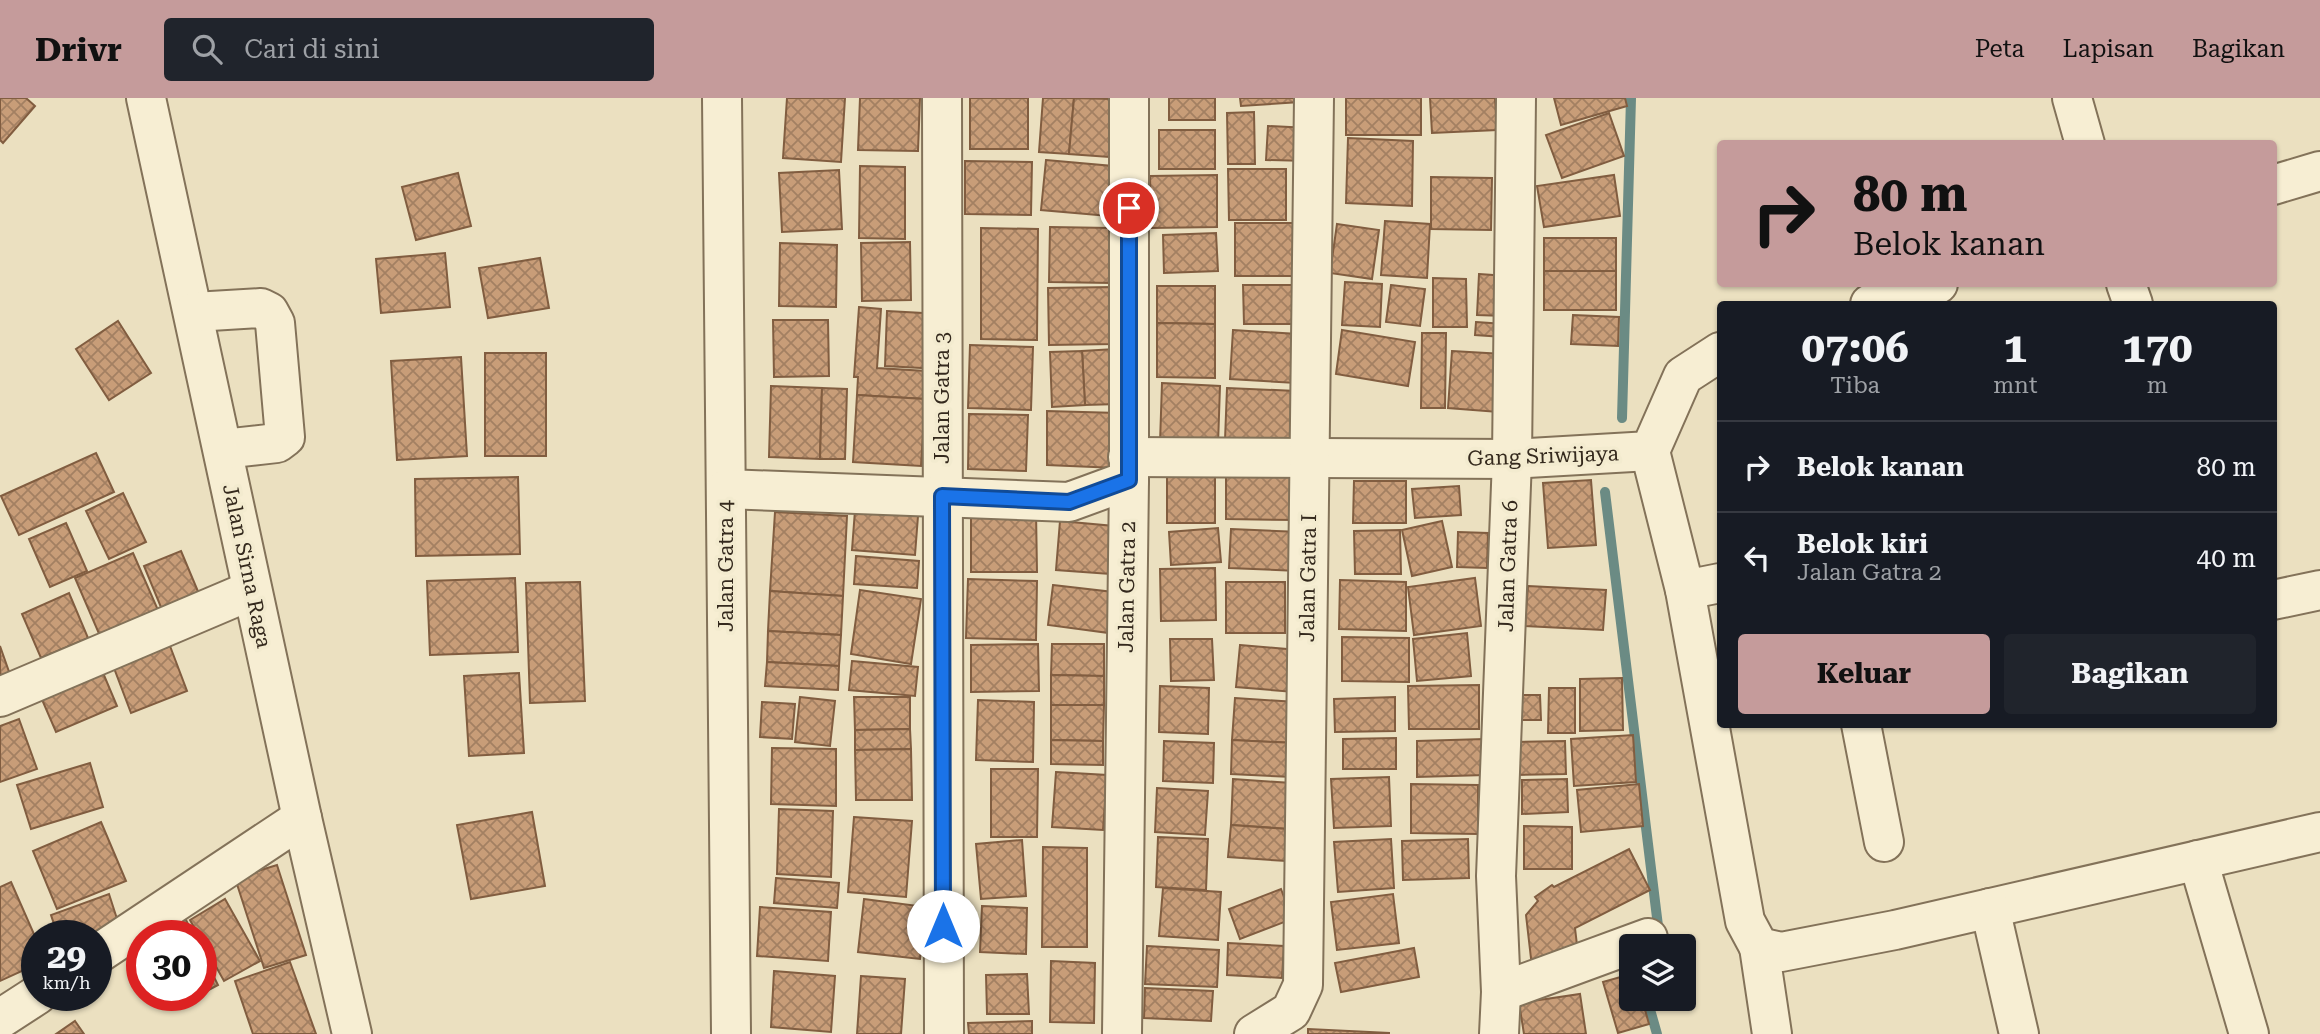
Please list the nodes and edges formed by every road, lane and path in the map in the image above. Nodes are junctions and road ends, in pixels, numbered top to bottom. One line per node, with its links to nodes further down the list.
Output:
1 (146, 98): 13 (street, Jalan Sirna Raga)
2 (722, 98): 20 (street, Jalan Gatra 4)
3 (942, 98): 21 (street, Jalan Gatra 3)
4 (1129, 98): 19 (street, Jalan Gatra 2)
5 (1314, 98): 17 (street, Jalan Gatra I)
6 (1516, 98): 18 (street, Jalan Gatra 6)
7 (2072, 98): 8 (street)
8 (2084, 140)
9 (2320, 171): 10 (street)
10 (2277, 184)
11 (1928, 287): 12 (street)
12 (1880, 301)
13 (194, 312): 15 (street, Jalan Sirna Raga); 15 (street)
14 (1717, 354): 16 (street, Gang Sriwijaya)
15 (223, 449): 23 (street, Jalan Sirna Raga)
16 (1650, 451): 18 (street, Gang Sriwijaya); 22 (street)
17 (1310, 458): 18 (street, Gang Sriwijaya); 19 (street, Gang Sriwijaya); 42 (street, Jalan Gatra I)
18 (1512, 459): 37 (street, Jalan Gatra 6)
19 (1128, 469): 21 (street); 41 (street, Jalan Gatra 2)
20 (726, 489): 21 (street); 39 (street, Jalan Gatra 4)
21 (942, 496): 40 (street, Jalan Gatra 3)
22 (1703, 586): 27 (street)
23 (252, 590): 26 (street); 29 (street, Jalan Sirna Raga)
24 (2320, 590): 25 (street)
25 (2277, 599)
26 (0, 697)
27 (1714, 722): 35 (street)
28 (1862, 728): 31 (street)
29 (302, 818): 34 (street); 38 (street, Jalan Sirna Raga)
30 (2320, 832): 32 (street)
31 (1884, 842)
32 (2198, 860): 33 (street); 46 (street)
33 (1990, 908): 35 (street); 45 (street)
34 (112, 944)
35 (1759, 947): 44 (street)
36 (1619, 949): 37 (street)
37 (1501, 992): 43 (street, Jalan Gatra 6)
38 (352, 1034)
39 (730, 1034)
40 (944, 1034)
41 (1122, 1034)
42 (1254, 1034)
43 (1499, 1034)
44 (1772, 1034)
45 (2019, 1034)
46 (2249, 1034)

